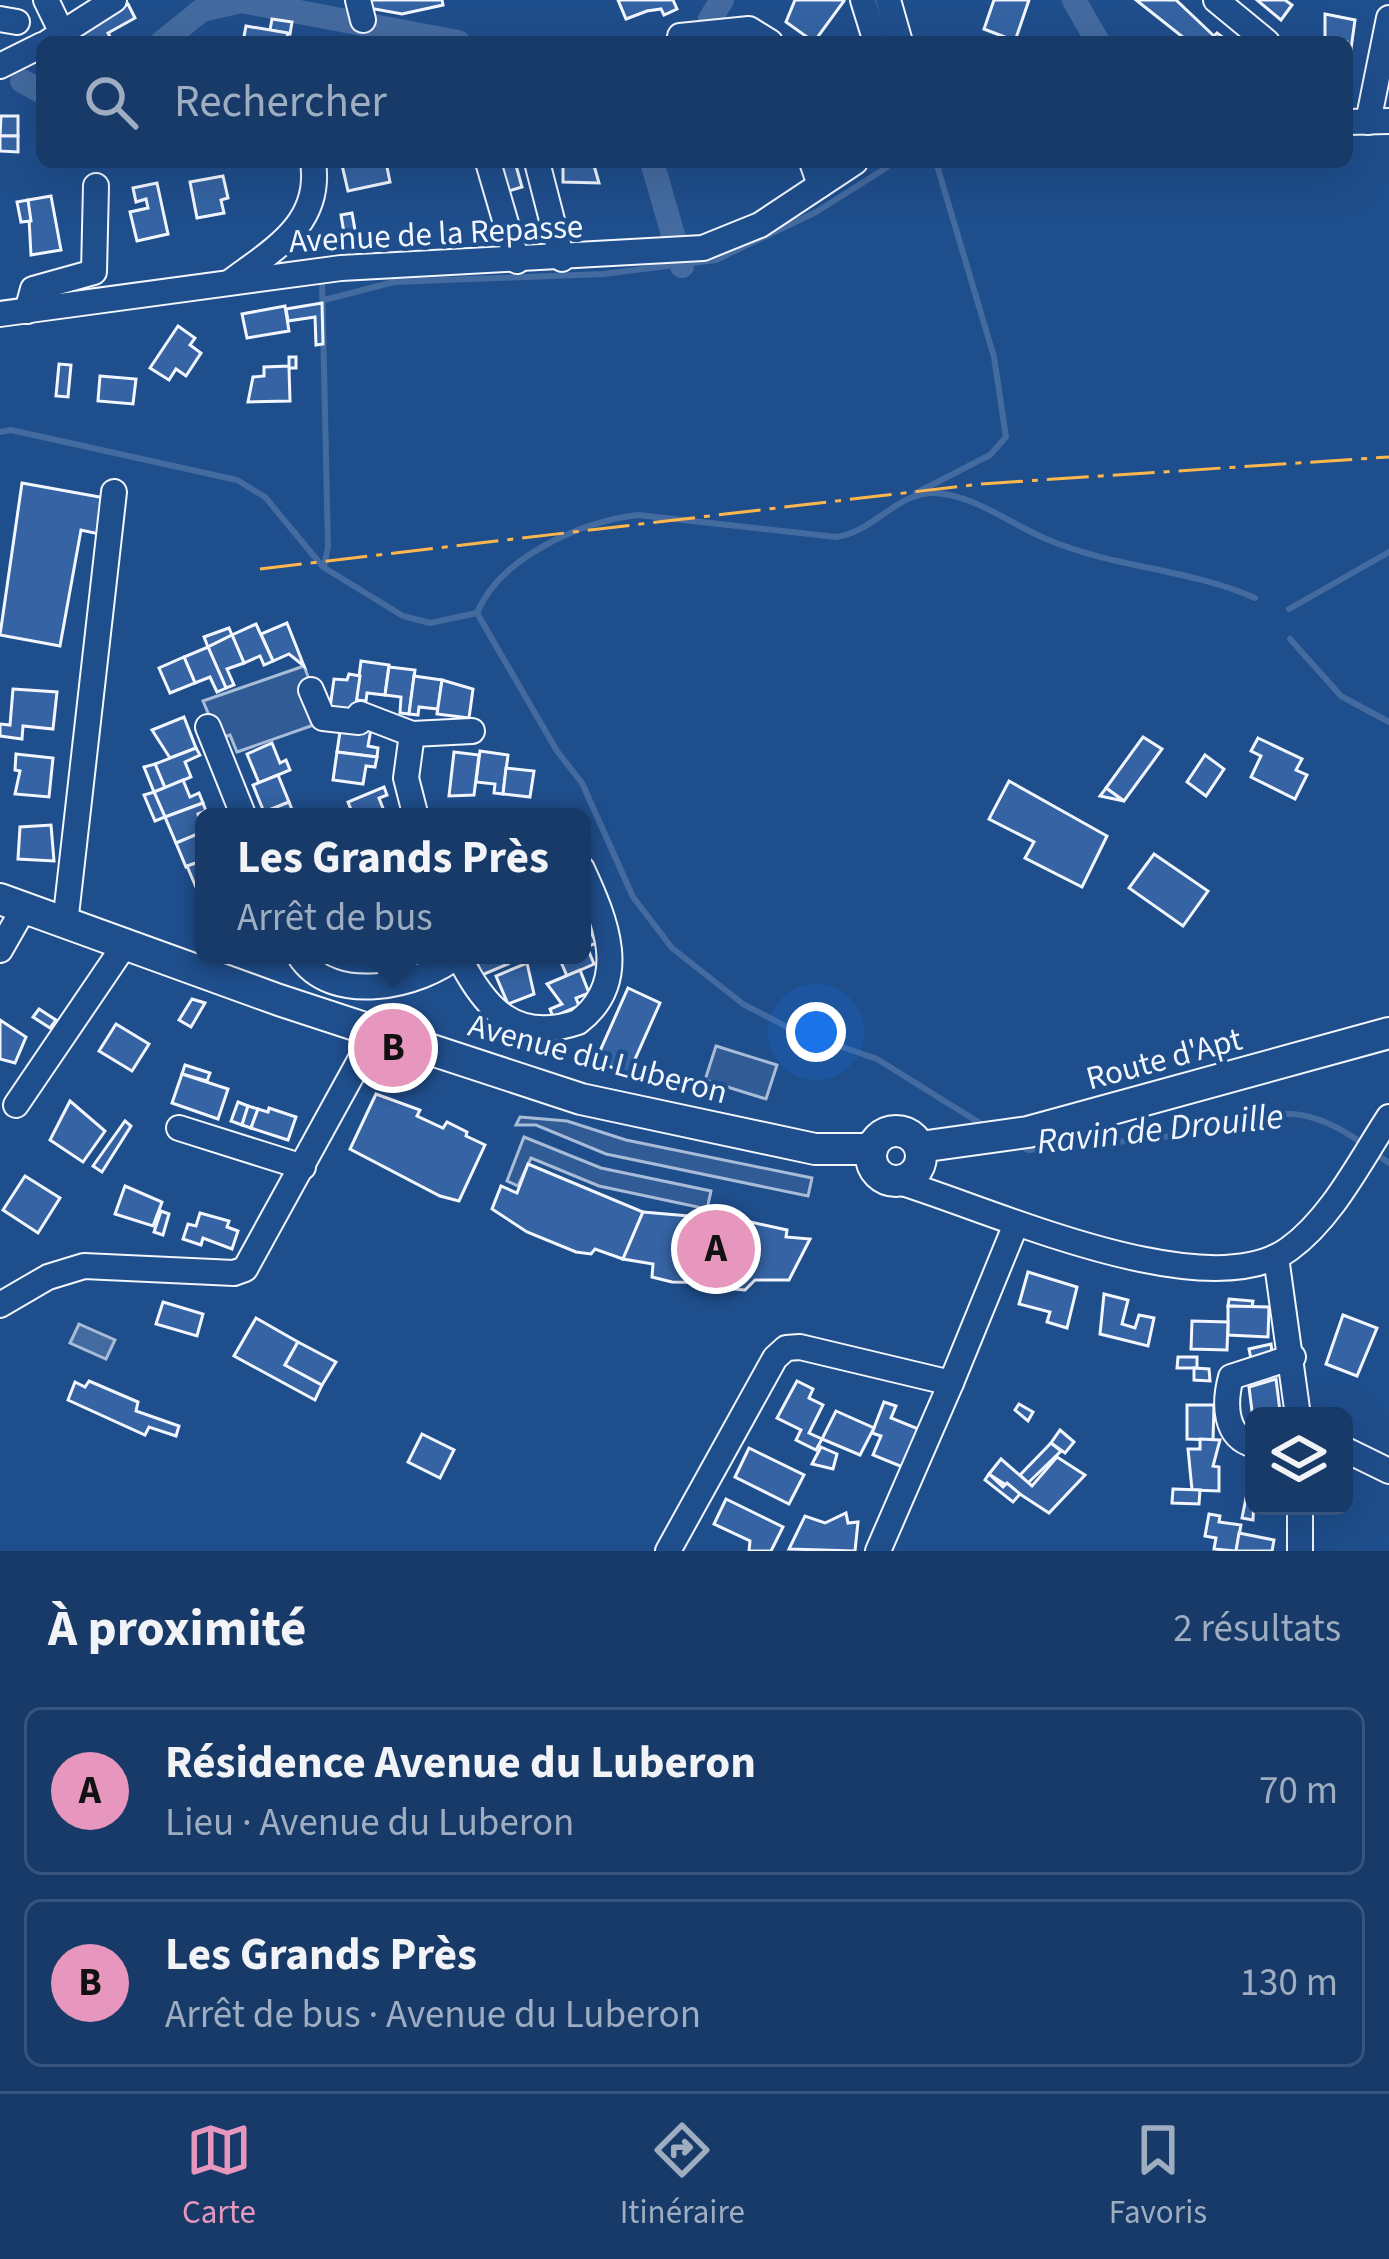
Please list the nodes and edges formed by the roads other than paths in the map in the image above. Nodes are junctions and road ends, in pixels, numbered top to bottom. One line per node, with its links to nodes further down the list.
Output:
1 (46, 0): 8 (street)
2 (115, 0): 9 (street)
3 (863, 0): 11 (street)
4 (887, 0): 12 (street)
5 (1216, 0): 13 (street)
6 (1389, 18): 16 (street)
7 (680, 35): 10 (street)
8 (50, 36)
9 (57, 36)
10 (760, 36)
11 (873, 36)
12 (898, 36)
13 (1260, 36)
14 (36, 48): 15 (street)
15 (0, 67)
16 (1368, 122)
17 (313, 168): 24 (street)
18 (490, 168): 23 (street)
19 (539, 168): 22 (street)
20 (816, 174): 22 (street, Avenue de la Repasse)
21 (96, 187): 25 (street)
22 (562, 259): 23 (street, Avenue de la Repasse)
23 (517, 261): 24 (street, Avenue de la Repasse)
24 (229, 283): 25 (street, Avenue de la Repasse)
25 (27, 311): 26 (street, Avenue de la Repasse)
26 (0, 314)
27 (114, 492): 36 (street)
28 (311, 690): 31 (street)
29 (208, 727): 32 (street)
30 (472, 731): 31 (street)
31 (412, 734): 33 (street)
32 (240, 808)
33 (414, 808)
34 (591, 890): 42 (street)
35 (12, 904): 36 (main road, Avenue du Luberon); 38 (street)
36 (65, 924): 37 (main road, Avenue du Luberon)
37 (124, 946): 44 (main road, Avenue du Luberon); 47 (street)
38 (0, 950)
39 (304, 964): 44 (street)
40 (308, 964): 43 (street)
41 (441, 964): 43 (street)
42 (464, 964)
43 (370, 988): 45 (street)
44 (279, 1000): 45 (main road, Avenue du Luberon)
45 (365, 1028): 50 (main road, Avenue du Luberon); 51 (street)
46 (1389, 1033): 52 (main road, Route d'Apt)
47 (16, 1105)
48 (1389, 1118): 54 (street)
49 (179, 1128): 51 (street)
50 (862, 1155): 52 (main road); 52 (main road)
51 (303, 1167): 55 (street)
52 (918, 1172): 53 (street)
53 (1016, 1225): 54 (street); 57 (street)
54 (1276, 1257): 56 (street)
55 (0, 1305)
56 (1293, 1357): 58 (street); 59 (street)
57 (951, 1383): 63 (street); 64 (street)
58 (1300, 1407)
59 (1245, 1442)
60 (1353, 1453): 61 (street)
61 (1389, 1471)
62 (1300, 1515): 65 (street)
63 (668, 1551)
64 (878, 1551)
65 (1300, 1551)

